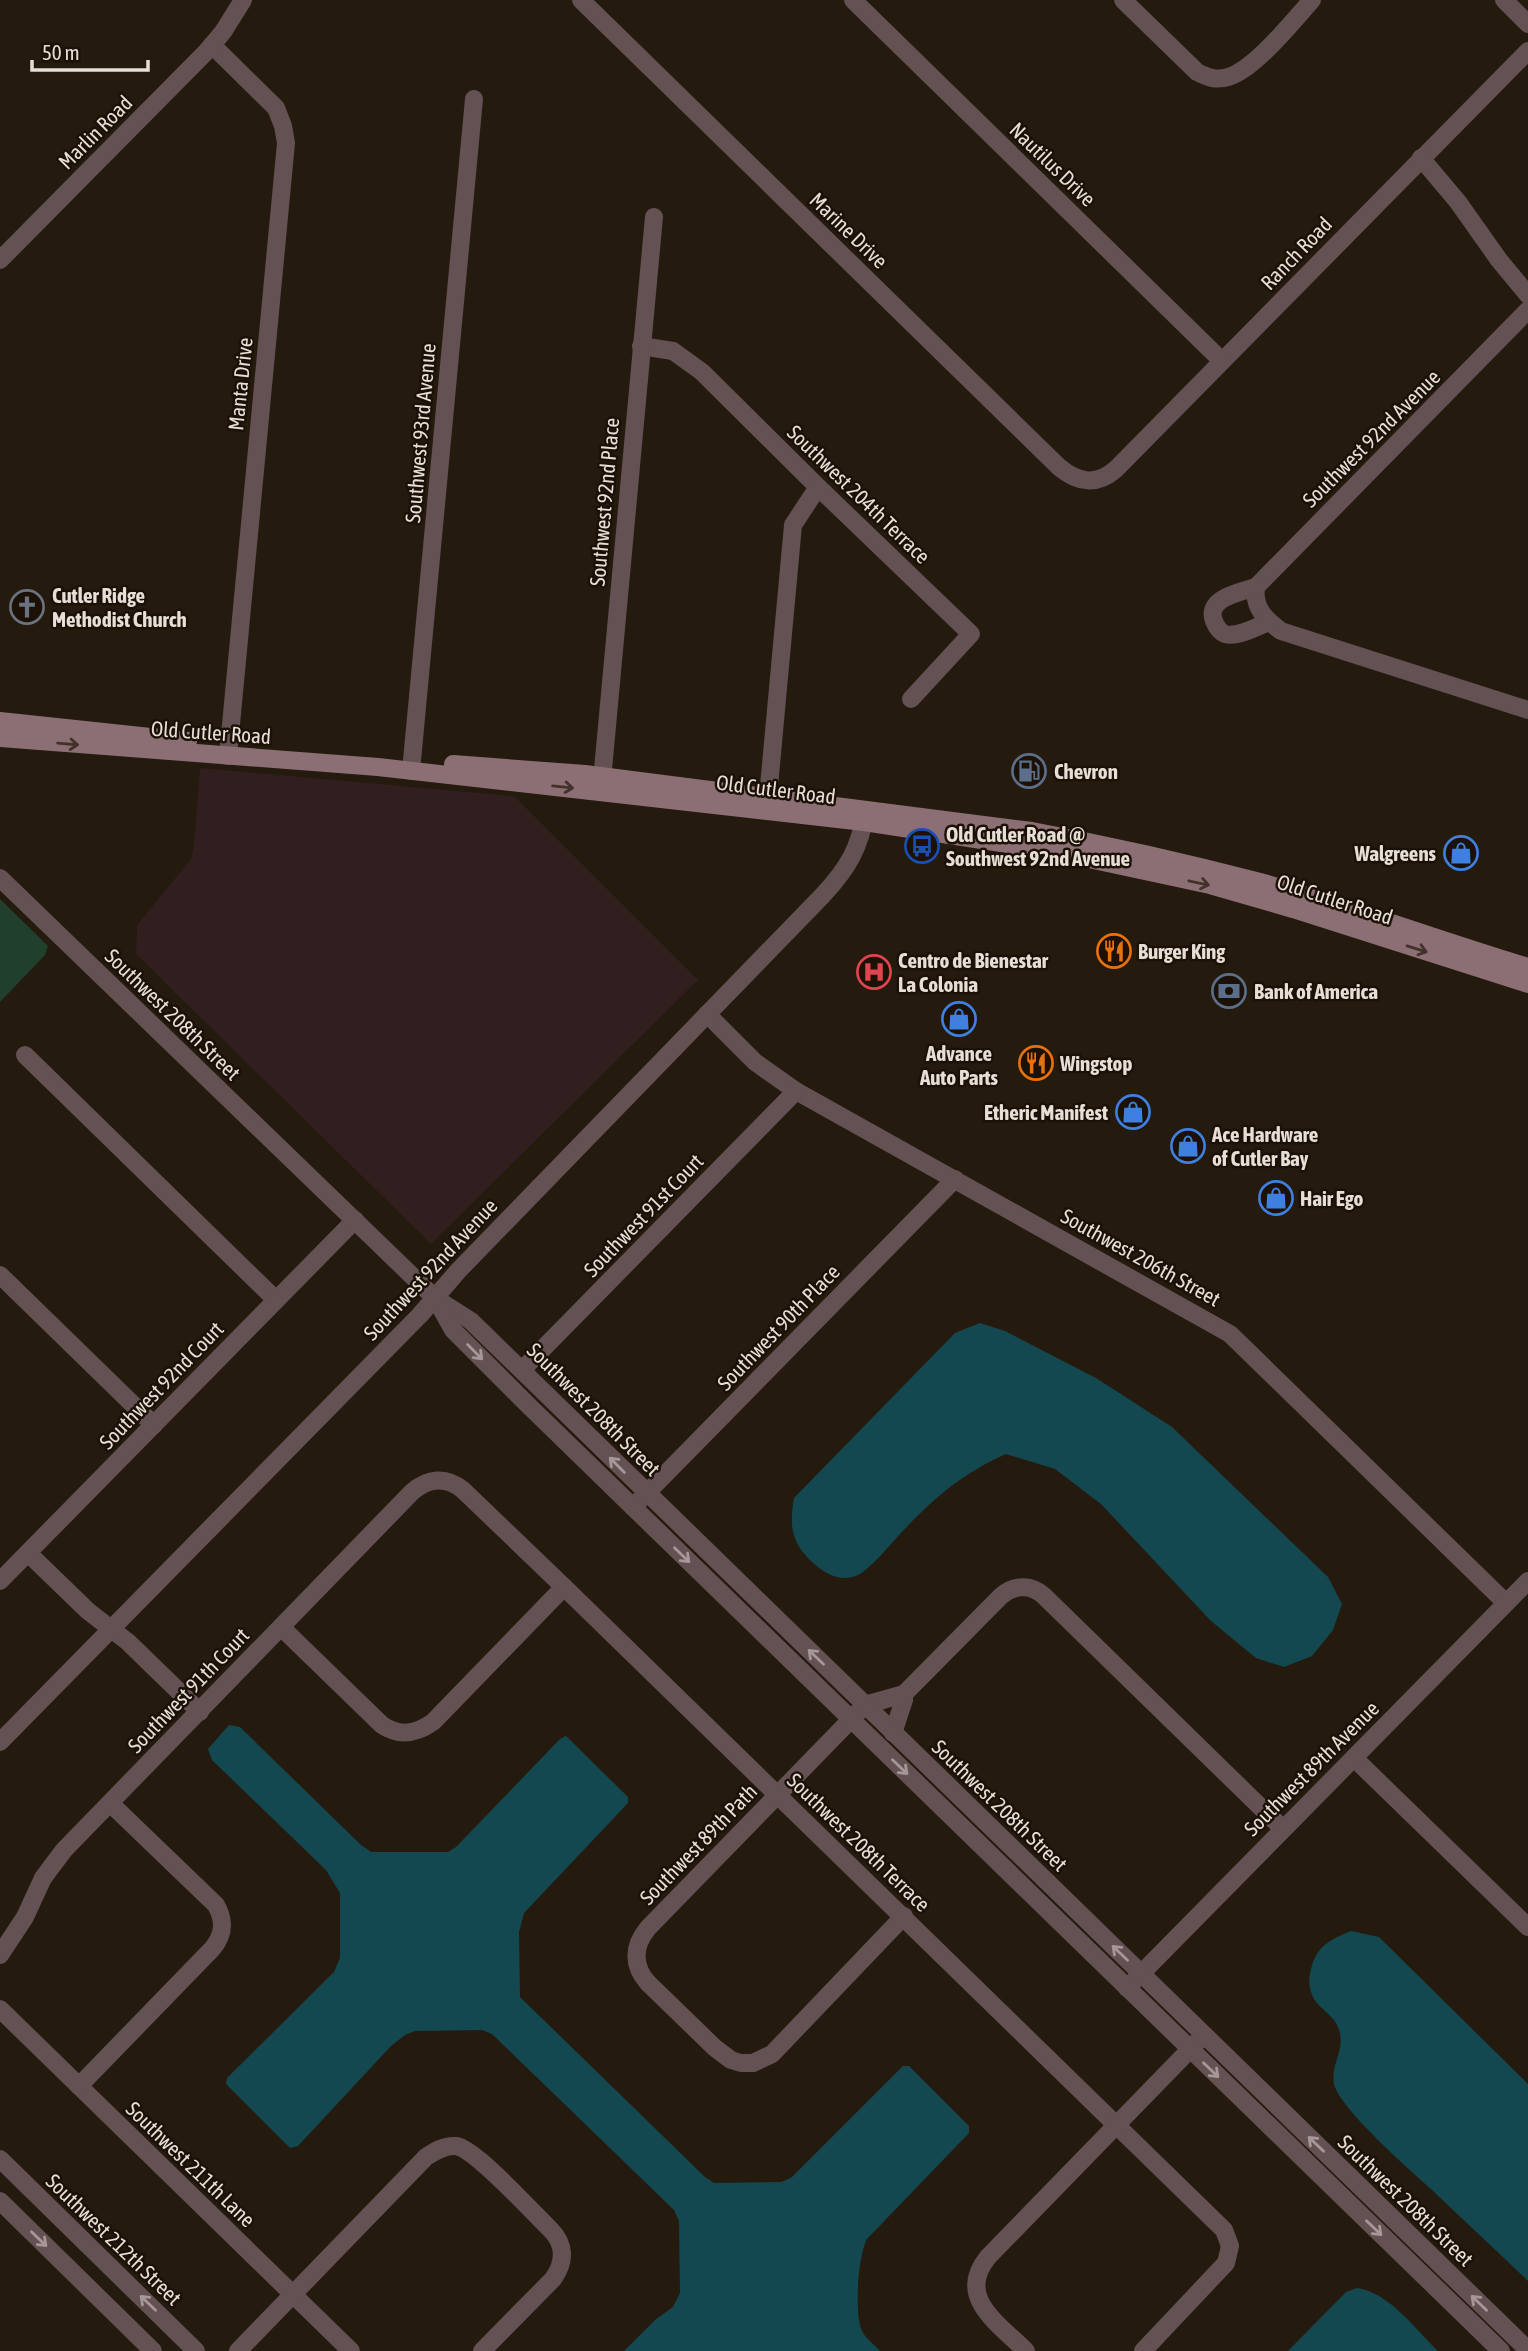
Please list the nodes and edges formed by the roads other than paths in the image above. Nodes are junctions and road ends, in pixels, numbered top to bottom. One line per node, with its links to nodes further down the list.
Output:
1 (243, 0): 8 (street, Marlin Road)
2 (580, 0): 18 (street, Marine Drive)
3 (853, 0): 17 (street, Nautilus Drive)
4 (1123, 0): 5 (street)
5 (1312, 0)
6 (1503, 0): 7 (street)
7 (1528, 24)
8 (212, 45): 13 (street, Marlin Road); 26 (street, Manta Drive)
9 (1528, 51): 11 (street, Ranch Road)
10 (474, 99): 27 (street, Southwest 93rd Avenue)
11 (1421, 158): 14 (street); 17 (street, Ranch Road)
12 (654, 217): 16 (street, Southwest 92nd Place)
13 (0, 260)
14 (1528, 295)
15 (1528, 310): 20 (street, Southwest 92nd Avenue)
16 (641, 346): 19 (street, Southwest 204th Terrace); 28 (street, Southwest 92nd Place)
17 (1222, 361): 18 (street, Ranch Road)
18 (1093, 481)
19 (818, 487): 22 (street, Southwest 204th Terrace); 29 (street)
20 (1256, 594): 21 (street); 21 (street)
21 (1269, 622): 23 (street)
22 (911, 699)
23 (1528, 710)
24 (0, 721): 26 (main road, Old Cutler Road)
25 (0, 738): 26 (main road, Old Cutler Road, one-way to 26)
26 (228, 751): 27 (main road, Old Cutler Road)
27 (412, 765): 28 (main road, Old Cutler Road)
28 (601, 784): 29 (main road, Old Cutler Road); 30 (main road, Old Cutler Road)
29 (768, 797): 30 (main road, Old Cutler Road)
30 (865, 816): 31 (main road, Old Cutler Road); 38 (street, Southwest 92nd Avenue)
31 (1175, 869): 33 (main road, Old Cutler Road); 34 (main road, Old Cutler Road, one-way to 34)
32 (0, 878): 42 (street, Southwest 208th Street)
33 (1351, 911): 34 (main road); 36 (main road, Old Cutler Road)
34 (1322, 919): 36 (main road, Old Cutler Road, one-way to 36)
35 (1528, 967): 36 (main road, Old Cutler Road)
36 (1508, 969): 37 (main road, Old Cutler Road)
37 (1528, 984)
38 (707, 1014): 40 (street, Southwest 206th Street); 44 (street, Southwest 92nd Avenue)
39 (25, 1055): 45 (street)
40 (796, 1091): 41 (street, Southwest 206th Street); 46 (street, Southwest 91st Court)
41 (955, 1179): 49 (street, Southwest 90th Place); 55 (street, Southwest 206th Street)
42 (355, 1220): 44 (street, Southwest 208th Street); 45 (street, Southwest 92nd Court)
43 (0, 1275): 47 (street)
44 (435, 1298): 46 (street, Southwest 208th Street); 50 (street, Southwest 208th Street, one-way to 50); 57 (street, Southwest 92nd Avenue)
45 (276, 1300): 47 (street, Southwest 92nd Court)
46 (522, 1370): 49 (street, Southwest 208th Street, one-way to 46)
47 (154, 1425): 51 (street, Southwest 92nd Court)
48 (435, 1480): 54 (street, Southwest 208th Terrace); 56 (street, Southwest 91th Court)
49 (647, 1494): 50 (street, Southwest 90th Place); 59 (street, Southwest 208th Street, one-way to 49)
50 (633, 1507): 61 (street, Southwest 208th Street, one-way to 61)
51 (28, 1553): 52 (street, Southwest 92nd Court); 57 (street)
52 (0, 1581)
53 (1528, 1581): 55 (street, Southwest 89th Avenue)
54 (564, 1587): 56 (street); 65 (street, Southwest 208th Terrace)
55 (1506, 1603): 64 (street, Southwest 89th Avenue)
56 (281, 1628): 60 (street, Southwest 91th Court)
57 (111, 1629): 60 (street); 63 (street, Southwest 92nd Avenue)
58 (904, 1695): 59 (street); 62 (street); 67 (street)
59 (865, 1705): 61 (street, Southwest 89th Path); 62 (street, Southwest 208th Street)
60 (200, 1712): 66 (street, Southwest 91th Court)
61 (851, 1719): 65 (street, Southwest 89th Path); 72 (street, Southwest 208th Street, one-way to 72)
62 (893, 1733): 71 (street, Southwest 208th Street, one-way to 62)
63 (0, 1742)
64 (1354, 1758): 67 (street, Southwest 89th Avenue); 69 (street)
65 (778, 1795): 68 (street, Southwest 208th Terrace); 68 (street, Southwest 89th Path)
66 (110, 1802): 70 (street, Southwest 91th Court); 76 (street)
67 (1283, 1829): 71 (street, Southwest 89th Avenue)
68 (904, 1916): 77 (street, Southwest 208th Terrace)
69 (1528, 1927)
70 (0, 1955)
71 (1141, 1974): 72 (street, Southwest 89th Avenue); 74 (street, Southwest 208th Street)
72 (1127, 1988): 75 (street, Southwest 208th Street)
73 (0, 2009): 76 (street, Southwest 211th Lane)
74 (1204, 2035): 75 (street); 81 (street, Southwest 208th Street, one-way to 74)
75 (1191, 2049): 77 (street); 89 (street, Southwest 208th Street, one-way to 89)
76 (79, 2086): 80 (street, Southwest 211th Lane)
77 (1118, 2126): 87 (street); 88 (street, Southwest 208th Terrace)
78 (0, 2159): 83 (street, Southwest 212th Street, one-way to 78)
79 (0, 2202): 82 (street, one-way to 82)
80 (293, 2294): 84 (street); 85 (street, Southwest 211th Lane); 86 (street)
81 (1528, 2350)
82 (153, 2351)
83 (196, 2351)
84 (238, 2351)
85 (351, 2351)
86 (482, 2351)
87 (1026, 2351)
88 (1143, 2351)
89 (1501, 2351)

